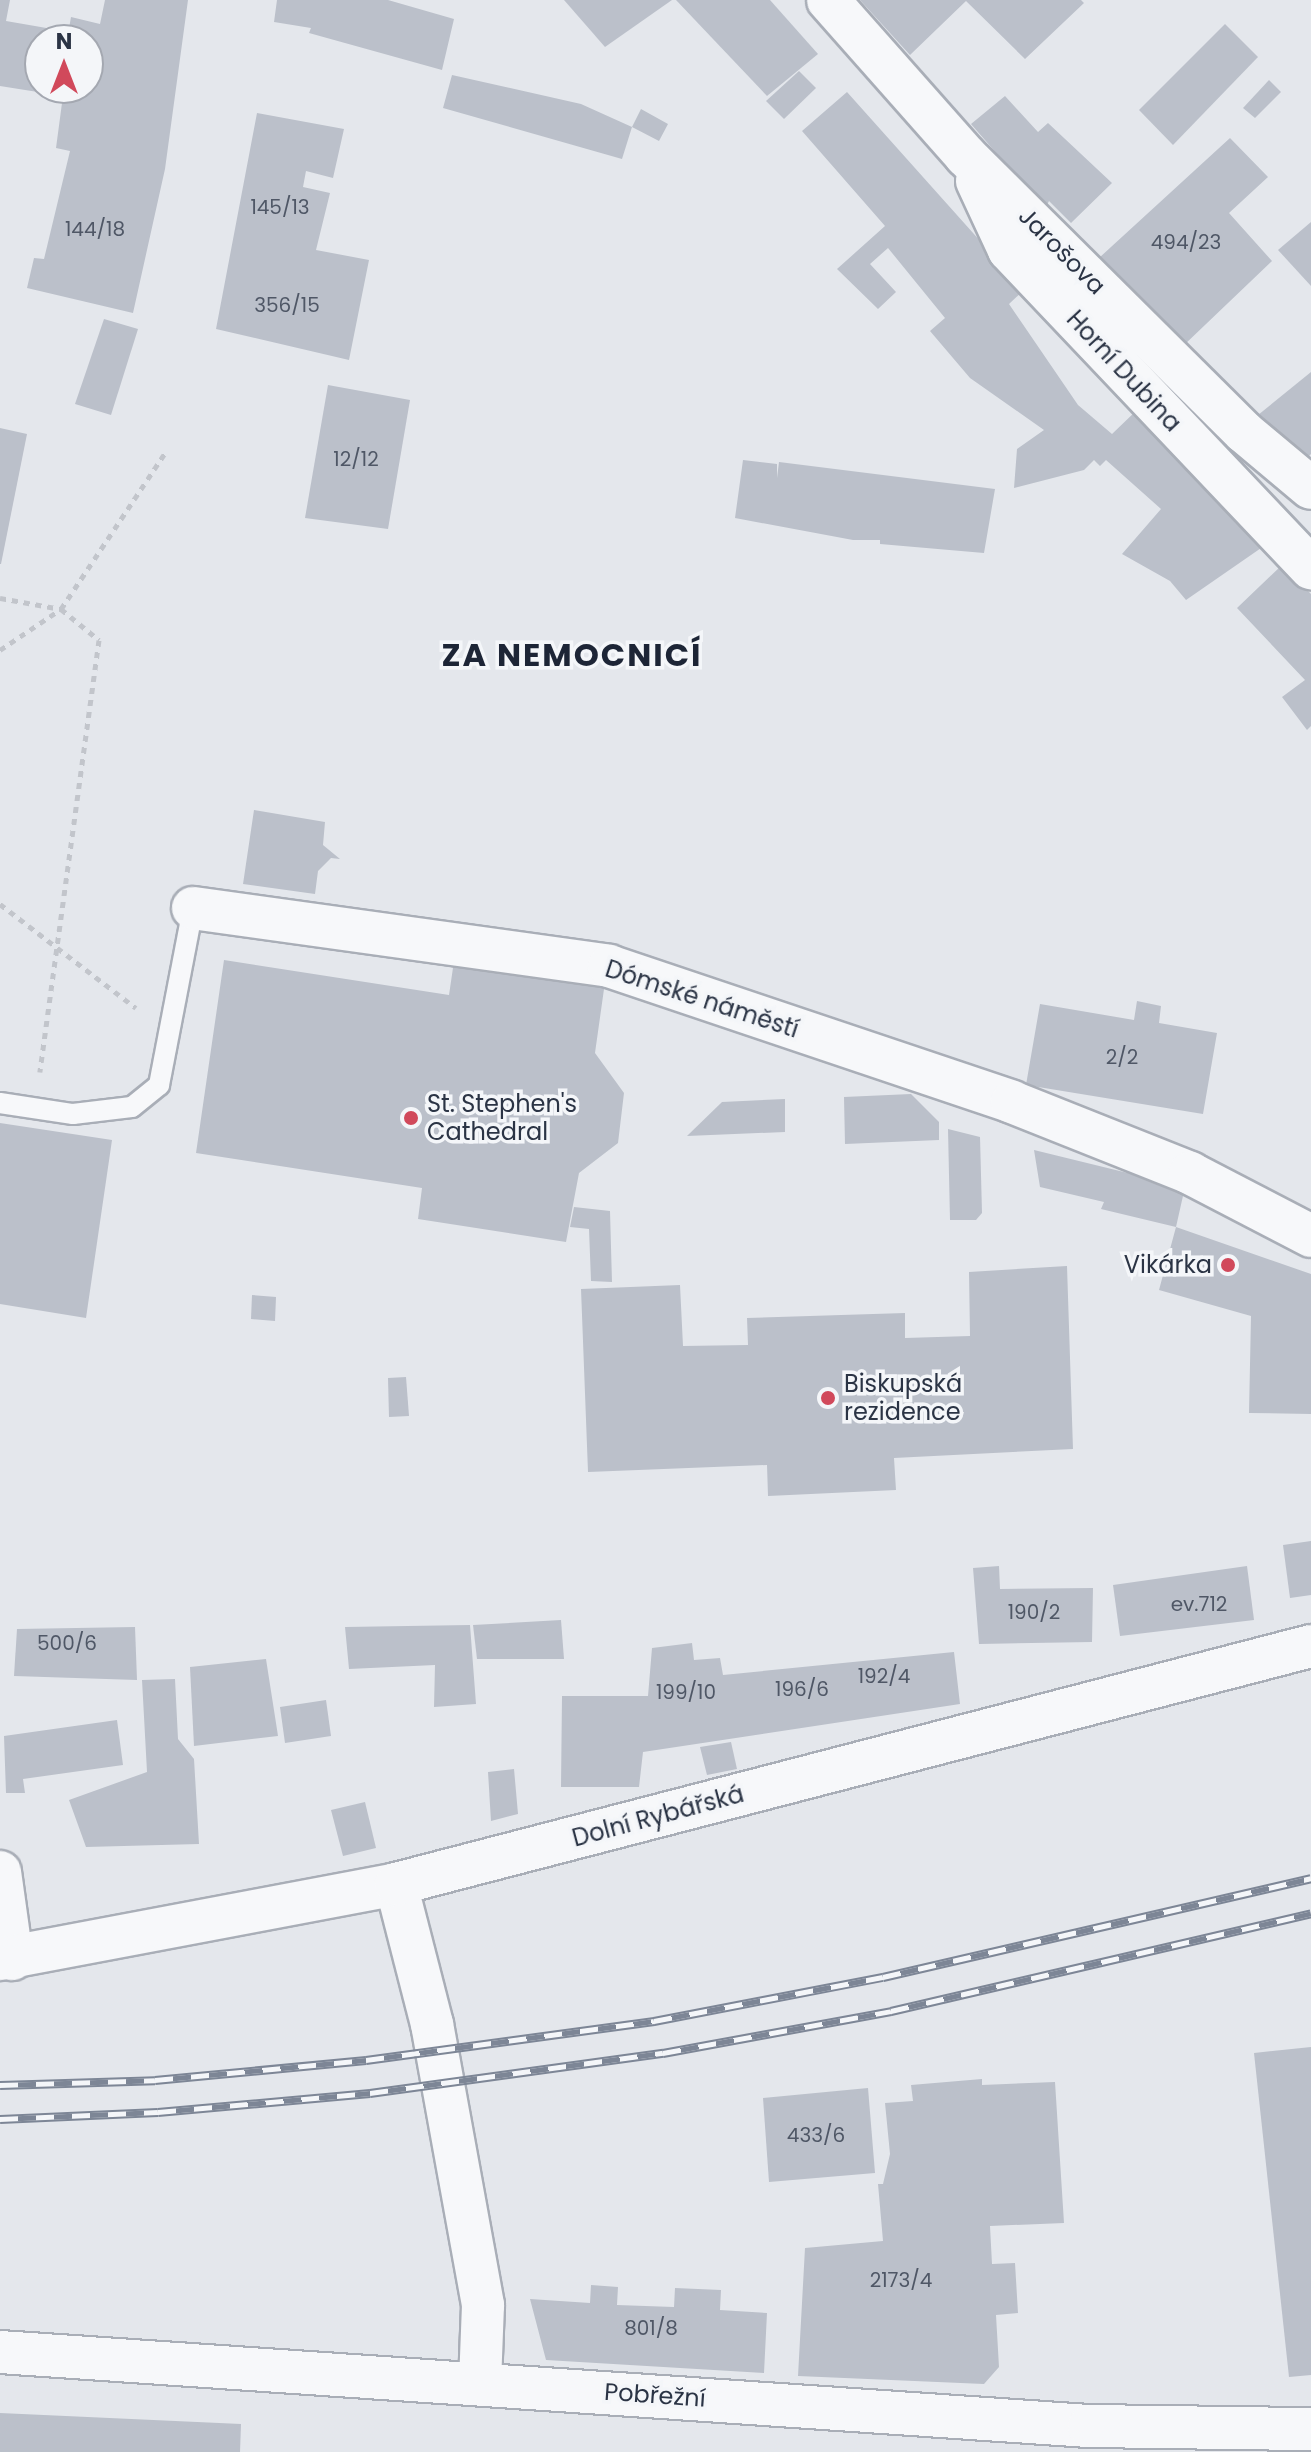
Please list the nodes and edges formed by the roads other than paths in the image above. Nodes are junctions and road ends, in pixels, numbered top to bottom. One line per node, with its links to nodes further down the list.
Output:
1 (828, 0): 2 (street, Jarošova)
2 (965, 155): 3 (street, Jarošova); 4 (street, Horní Dubina)
3 (1311, 488)
4 (1311, 568)
5 (193, 908): 6 (lane); 7 (street, Dómské náměstí)
6 (0, 1103)
7 (1311, 1236)
8 (1311, 1646): 10 (street, Dolní Rybářská)
9 (0, 1872): 11 (street)
10 (396, 1884): 11 (street, Dolní Rybářská); 13 (street)
11 (6, 1959)
12 (0, 2352): 13 (street, Pobřežní)
13 (480, 2382): 15 (street, Pobřežní)
14 (1311, 2429): 15 (street, Pobřežní)
15 (1089, 2439)

